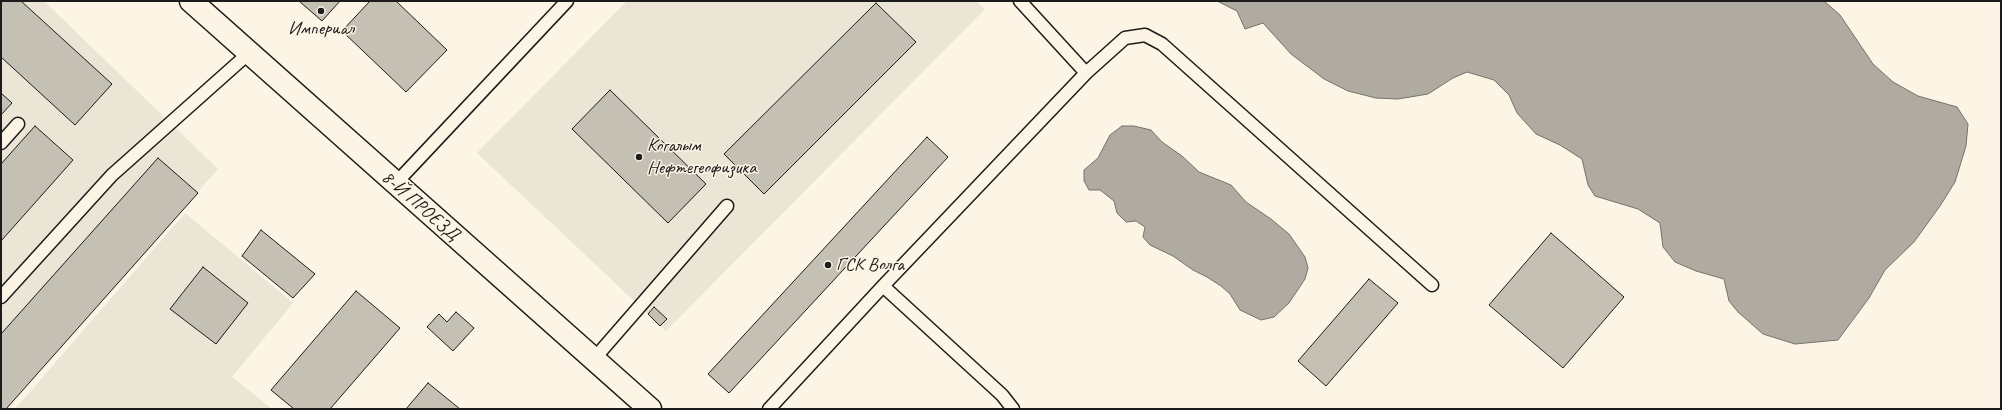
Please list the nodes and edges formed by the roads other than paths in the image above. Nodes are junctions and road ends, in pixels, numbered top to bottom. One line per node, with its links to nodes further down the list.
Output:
1 (191, 1): 4 (street, 8-Й ПРОЕЗД)
2 (567, 1): 8 (lane)
3 (1020, 1): 5 (lane)
4 (249, 53): 8 (street, 8-Й ПРОЕЗД); 12 (lane)
5 (1086, 73): 10 (lane); 11 (lane)
6 (18, 124): 7 (lane)
7 (1, 143)
8 (395, 184): 13 (street, 8-Й ПРОЕЗД)
9 (727, 206): 13 (lane)
10 (1432, 285)
11 (883, 286): 15 (lane); 16 (lane)
12 (1, 298)
13 (594, 359): 14 (street, 8-Й ПРОЕЗД)
14 (650, 409)
15 (769, 409)
16 (1013, 409)

